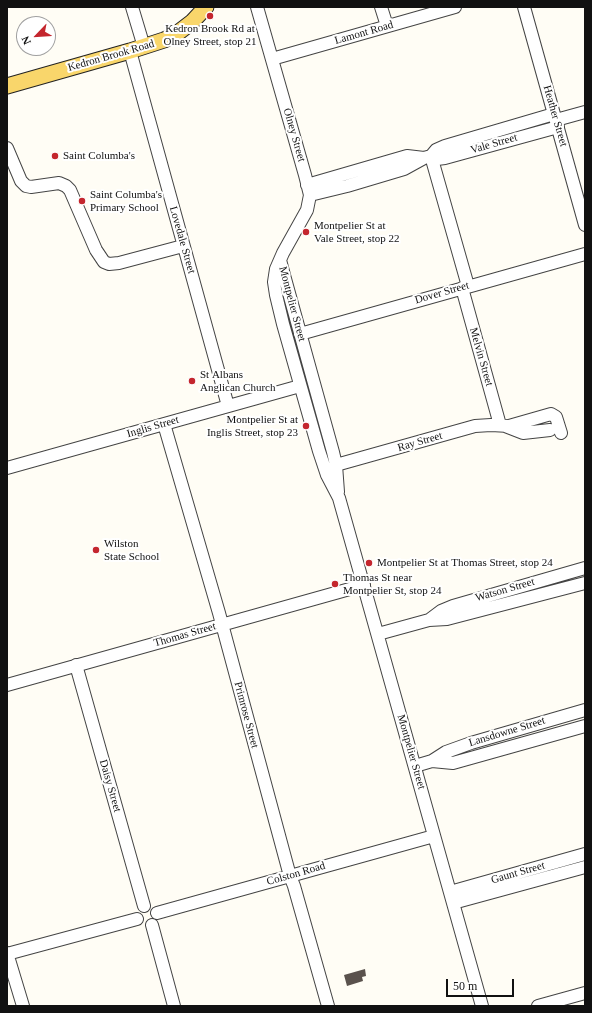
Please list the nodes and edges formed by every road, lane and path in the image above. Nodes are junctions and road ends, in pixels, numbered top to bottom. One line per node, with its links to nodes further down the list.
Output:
1 (132, 7): 8 (street, Lovedale Street)
2 (206, 7): 8 (main road, Kedron Brook Road)
3 (257, 7): 9 (street, Olney Street)
4 (381, 7): 7 (street)
5 (455, 7): 7 (street, Lamont Road)
6 (524, 7): 12 (street, Heather Street)
7 (387, 26): 9 (street, Lamont Road)
8 (137, 49): 10 (main road, Kedron Brook Road); 17 (street, Lovedale Street)
9 (272, 59): 15 (street, Olney Street)
10 (7, 86)
11 (585, 112): 12 (street, Vale Street)
12 (556, 120): 14 (street, Vale Street); 16 (street, Heather Street)
13 (7, 148): 17 (street)
14 (428, 157): 15 (street, Vale Street); 20 (street, Melvin Street)
15 (308, 190): 19 (street)
16 (585, 224)
17 (184, 246): 23 (street, Lovedale Street)
18 (585, 254): 20 (street, Dover Street)
19 (280, 259): 21 (street, Montpelier Street); 22 (street, Montpelier Street)
20 (465, 287): 21 (street, Dover Street); 25 (street, Melvin Street)
21 (300, 334): 27 (street, Montpelier Street)
22 (300, 386): 23 (street, Inglis Street); 29 (street, Montpelier Street)
23 (228, 406): 24 (street, Inglis Street)
24 (164, 424): 28 (street, Inglis Street); 34 (street, Primrose Street)
25 (502, 426): 26 (street, Ray Street); 27 (street, Ray Street)
26 (556, 431)
27 (336, 466): 29 (street, Montpelier Street)
28 (7, 468)
29 (339, 498): 32 (street, Montpelier Street)
30 (585, 568): 33 (street, Watson Street)
31 (585, 583): 33 (street, Watson Street)
32 (364, 585): 34 (street, Thomas Street); 35 (street, Montpelier Street)
33 (429, 620): 35 (street, Watson Street)
34 (222, 625): 36 (street, Thomas Street); 45 (street, Primrose Street)
35 (378, 634): 41 (street, Montpelier Street)
36 (76, 665): 37 (street, Thomas Street); 47 (street, Daisy Street)
37 (7, 685)
38 (585, 710): 40 (street, Lansdowne Street)
39 (585, 726): 40 (street, Lansdowne Street)
40 (432, 761): 41 (street, Lansdowne Street)
41 (415, 766): 42 (street, Montpelier Street)
42 (434, 836): 45 (street, Colston Road); 46 (street, Montpelier Street)
43 (585, 854): 46 (street, Gaunt Street)
44 (585, 867): 46 (street, Gaunt Street)
45 (290, 876): 48 (street, Colston Road); 56 (street, Primrose Street)
46 (452, 898): 57 (street, Montpelier Street)
47 (144, 906): 48 (street); 49 (street)
48 (157, 913): 50 (street)
49 (138, 919): 50 (street); 51 (street)
50 (152, 925): 55 (street)
51 (7, 954): 54 (street)
52 (585, 993): 53 (street)
53 (564, 1003): 58 (street)
54 (23, 1006)
55 (174, 1006)
56 (328, 1006)
57 (482, 1006)
58 (538, 1006)

